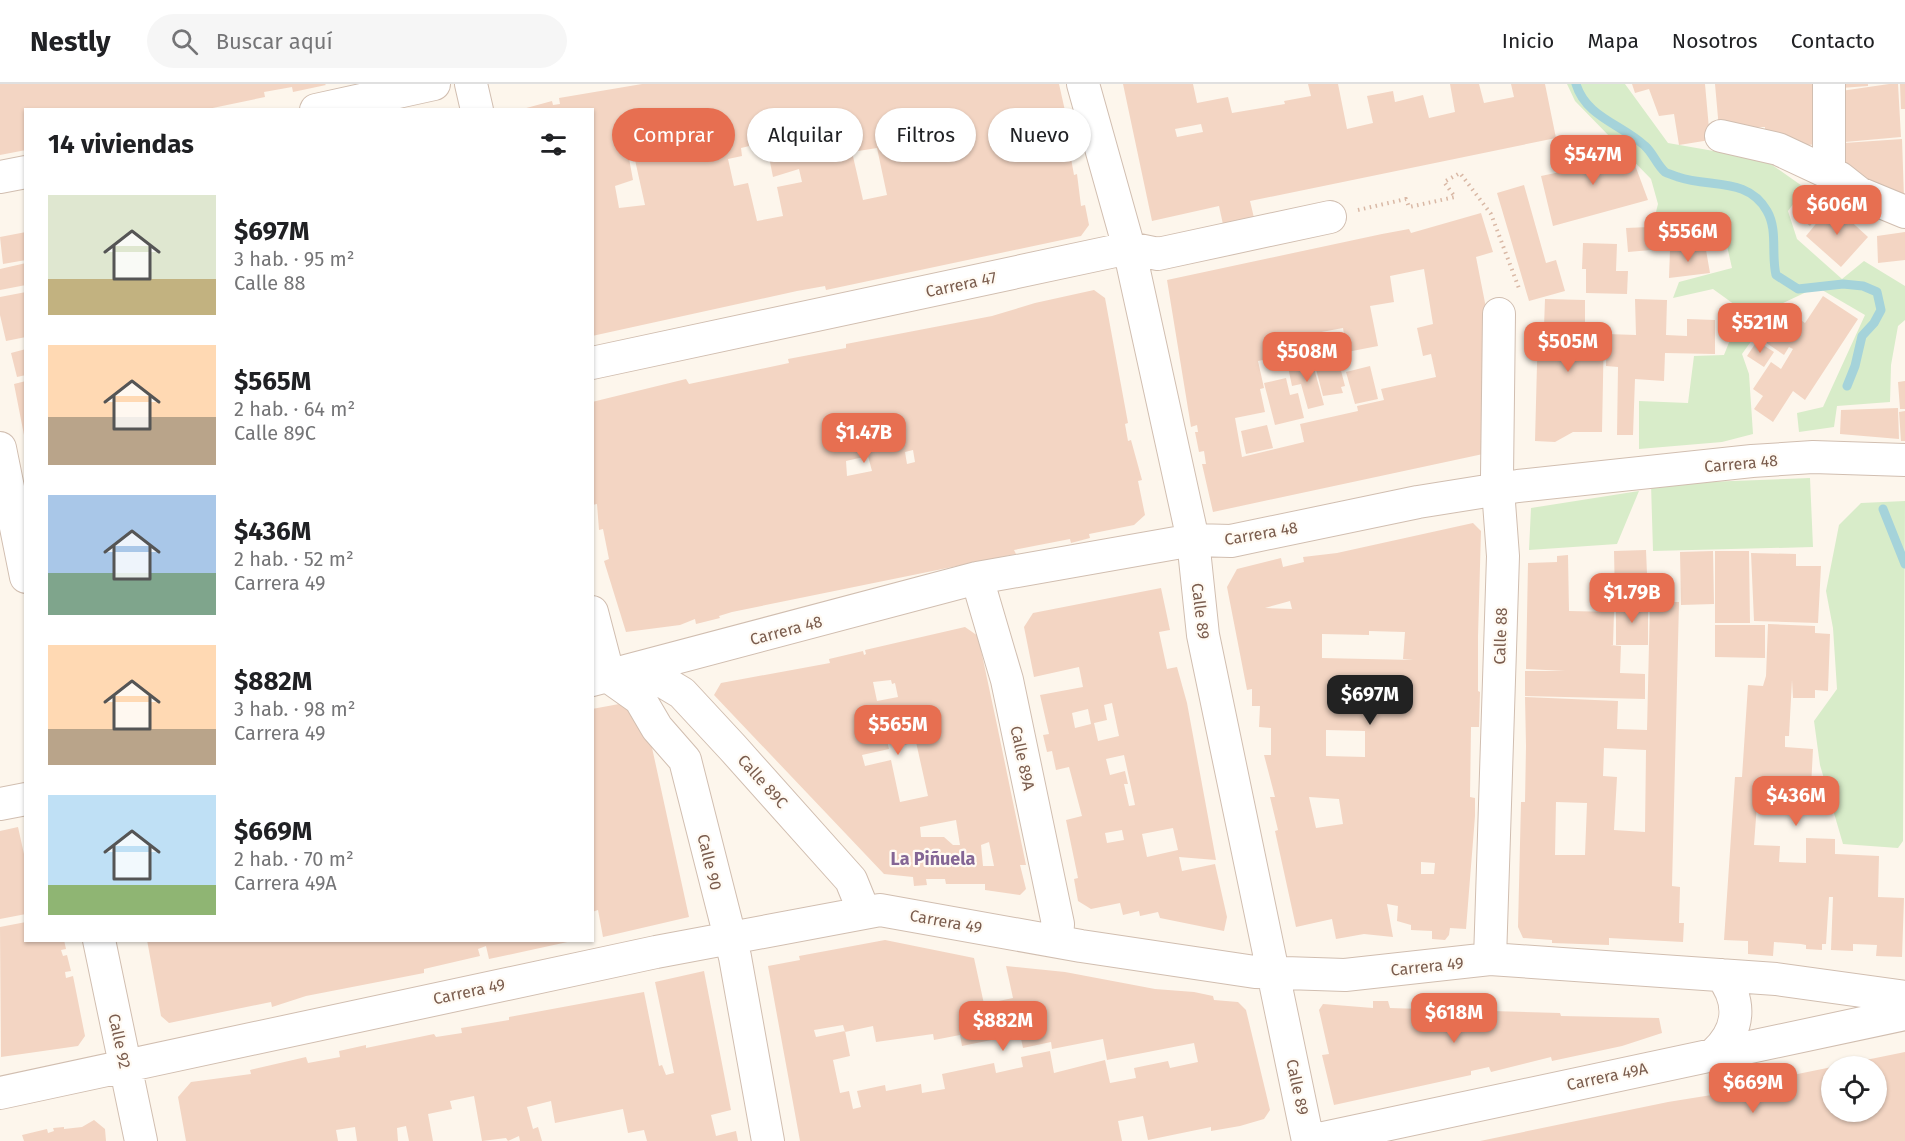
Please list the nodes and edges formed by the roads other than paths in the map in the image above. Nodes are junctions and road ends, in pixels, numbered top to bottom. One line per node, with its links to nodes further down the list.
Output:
1 (434, 84): 5 (street)
2 (471, 84): 6 (street)
3 (1083, 84): 13 (street, Calle 89)
4 (1829, 84): 9 (street)
5 (325, 108)
6 (477, 108)
7 (1721, 136): 9 (street)
8 (24, 172): 10 (street)
9 (1829, 172): 11 (street)
10 (0, 177)
11 (1905, 212)
12 (1330, 217): 13 (street, Carrera 47)
13 (1129, 248): 15 (street, Carrera 47); 20 (street, Calle 89)
14 (1511, 307): 19 (street, Calle 88)
15 (594, 363)
16 (0, 448): 18 (street)
17 (1905, 460): 19 (street, Carrera 48)
18 (11, 484): 21 (street)
19 (1497, 489): 20 (street, Carrera 48); 32 (street, Calle 88)
20 (1193, 540): 22 (street, Carrera 48); 33 (street, Calle 89)
21 (24, 565)
22 (977, 578): 24 (street, Carrera 48); 30 (street, Calle 89A)
23 (594, 627): 25 (street)
24 (642, 669): 25 (street, Carrera 48); 28 (street, Calle 89C)
25 (601, 678): 29 (street, Calle 90)
26 (24, 799): 27 (street)
27 (0, 804)
28 (864, 912): 29 (street, Carrera 49); 30 (street, Carrera 49)
29 (730, 938): 38 (street, Carrera 49); 41 (street, Calle 90)
30 (1057, 940): 33 (street, Carrera 49)
31 (99, 942): 38 (street, Calle 92)
32 (1490, 959): 33 (street, Carrera 49); 34 (street, Carrera 49)
33 (1274, 972): 42 (street, Calle 89)
34 (1721, 975): 35 (street, Carrera 49); 37 (street)
35 (1905, 997)
36 (1905, 1014): 37 (street, Carrera 49A)
37 (1716, 1053): 42 (street, Carrera 49A)
38 (125, 1064): 39 (street, Carrera 49); 40 (street, Calle 92)
39 (0, 1093)
40 (141, 1141)
41 (768, 1141)
42 (1309, 1141)

